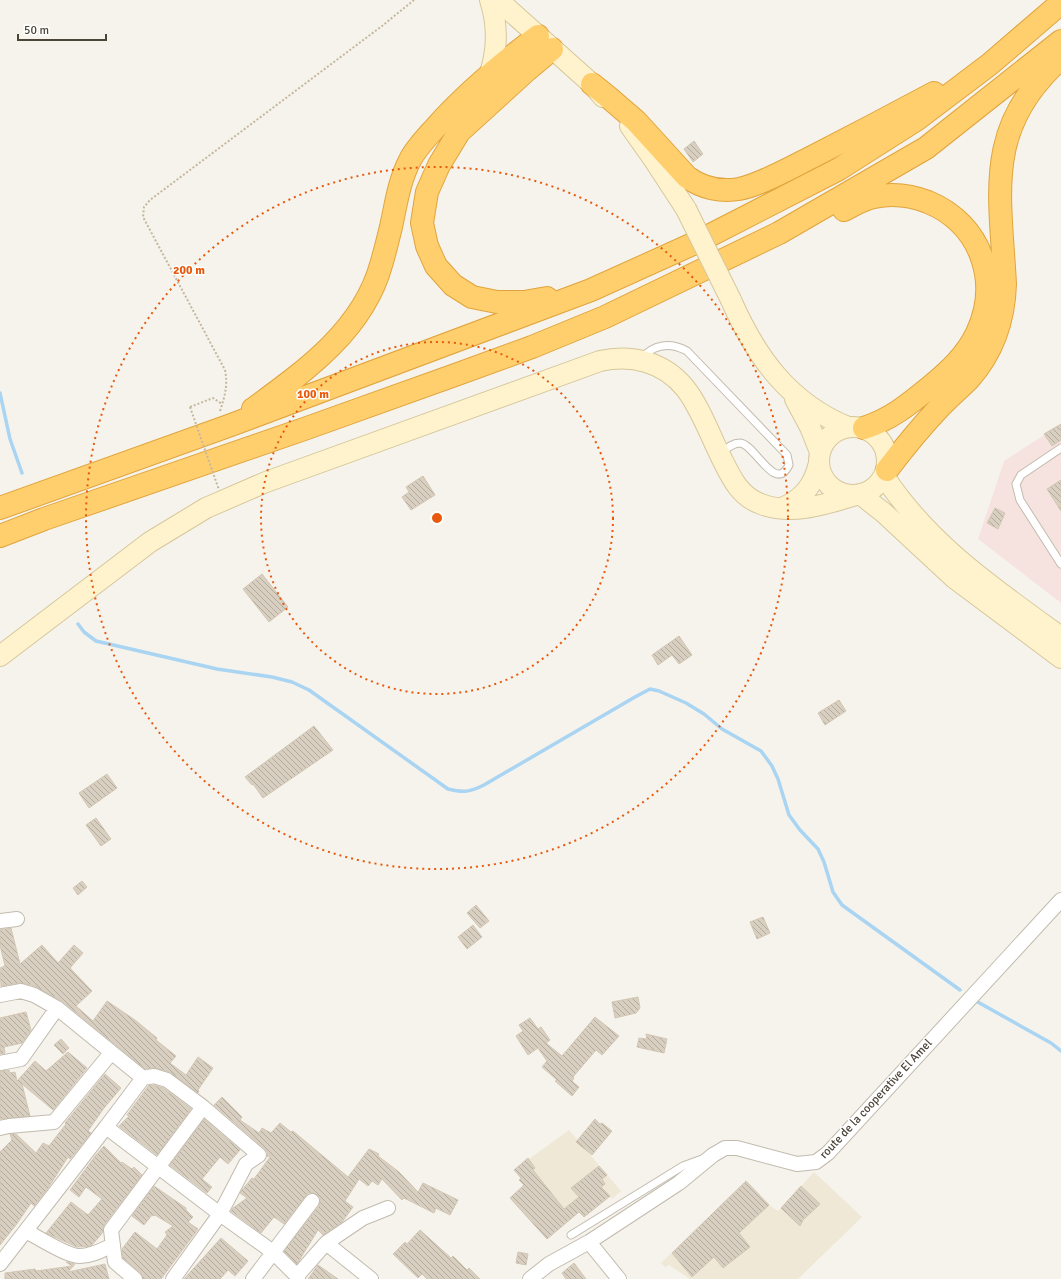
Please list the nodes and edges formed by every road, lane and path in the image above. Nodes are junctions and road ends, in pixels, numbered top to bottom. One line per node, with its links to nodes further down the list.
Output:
1 (414, 0): 17 (path)
2 (490, 0): 11 (main road)
3 (498, 0): 6 (main road)
4 (1061, 3): 8 (highway)
5 (1061, 41): 13 (highway)
6 (545, 43): 9 (main road); 10 (highway); 11 (highway)
7 (1061, 58): 23 (highway)
8 (990, 64): 12 (highway); 14 (highway)
9 (574, 69): 10 (main road); 12 (main road)
10 (527, 70): 14 (highway)
11 (490, 73): 19 (highway)
12 (592, 84): 16 (main road, bridge)
13 (779, 233): 18 (highway); 28 (highway)
14 (591, 290): 19 (highway)
15 (640, 360): 21 (main road); 21 (lane); 31 (main road)
16 (791, 392): 18 (main road); 22 (main road)
17 (222, 404): 19 (path); 24 (path, bridge)
18 (856, 427): 22 (main road); 23 (main road)
19 (222, 428): 26 (highway)
20 (1061, 448): 29 (lane)
21 (719, 454): 27 (main road)
22 (819, 457): 25 (main road); 27 (main road)
23 (885, 473): 25 (main road); 30 (main road)
24 (219, 490)
25 (858, 495): 27 (main road); 32 (main road)
26 (0, 508)
27 (782, 508)
28 (0, 536)
29 (1061, 564)
30 (1061, 637)
31 (0, 656)
32 (1061, 658)
33 (1061, 900): 44 (street, route de la cooperative El Amel)
34 (16, 919): 35 (street)
35 (0, 922)
36 (0, 995): 37 (street)
37 (57, 1008): 38 (street); 39 (street)
38 (111, 1053): 40 (street); 43 (street)
39 (0, 1063)
40 (143, 1078): 41 (street); 42 (street)
41 (203, 1107): 45 (street); 48 (street)
42 (106, 1127): 45 (street); 49 (street)
43 (0, 1128)
44 (713, 1155): 50 (lane); 51 (street, route de la cooperative El Amel)
45 (157, 1167): 48 (street); 53 (street)
46 (312, 1201): 54 (street)
47 (388, 1208): 52 (street)
48 (220, 1214): 54 (street); 60 (street)
49 (26, 1231): 55 (street); 57 (street)
50 (571, 1236)
51 (589, 1242): 63 (street, route de la cooperative El Amel); 64 (street)
52 (326, 1243): 58 (street); 62 (street)
53 (113, 1244): 55 (street); 56 (street)
54 (273, 1252): 58 (street); 61 (street)
55 (96, 1254): 56 (street)
56 (115, 1262): 59 (street)
57 (0, 1264)
58 (298, 1277)
59 (135, 1279)
60 (173, 1279)
61 (253, 1279)
62 (371, 1279)
63 (530, 1279)
64 (619, 1279)

